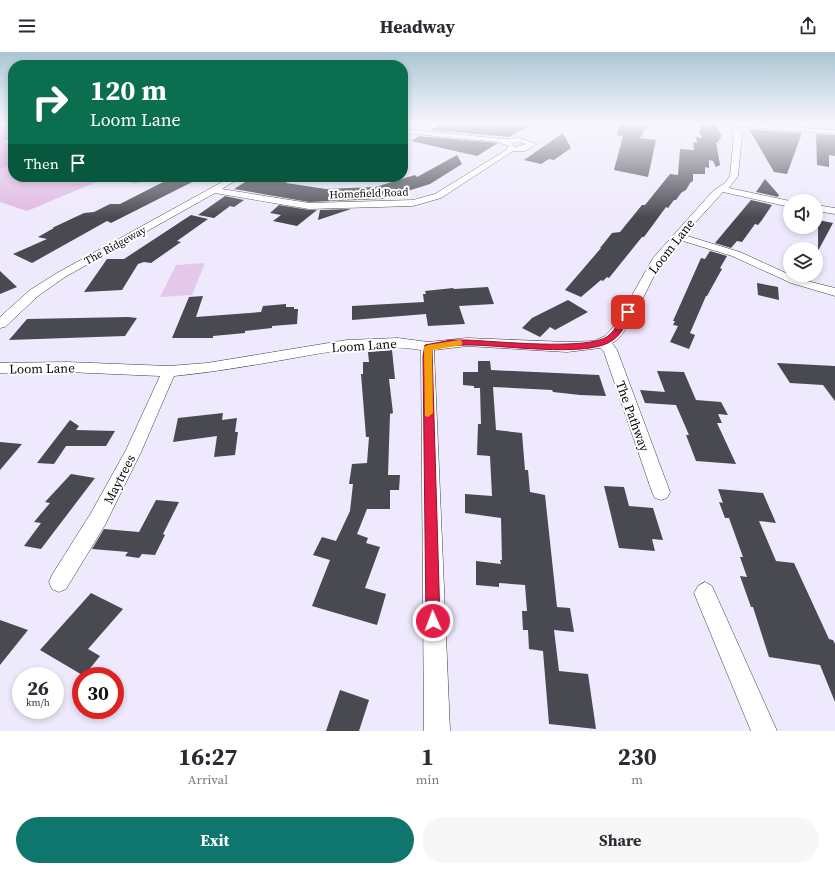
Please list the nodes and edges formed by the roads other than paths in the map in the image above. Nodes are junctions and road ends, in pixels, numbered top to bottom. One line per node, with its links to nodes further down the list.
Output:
1 (502, 155): 5 (street, Homefield Road)
2 (736, 155): 4 (street, Loom Lane)
3 (228, 182): 5 (street, The Ridgeway)
4 (722, 189): 6 (street); 9 (street, Loom Lane)
5 (214, 190): 11 (street, The Ridgeway)
6 (783, 202)
7 (823, 209): 8 (street)
8 (835, 211)
9 (677, 236): 10 (street); 12 (street, Loom Lane)
10 (835, 292)
11 (0, 324)
12 (603, 343): 13 (street, Loom Lane); 16 (street, The Pathway)
13 (428, 347): 15 (street, Loom Lane); 19 (street)
14 (0, 368): 15 (street, Loom Lane)
15 (169, 371): 17 (street, Maytrees)
16 (661, 492)
17 (59, 582)
18 (705, 593): 20 (street)
19 (437, 731)
20 (764, 731)

